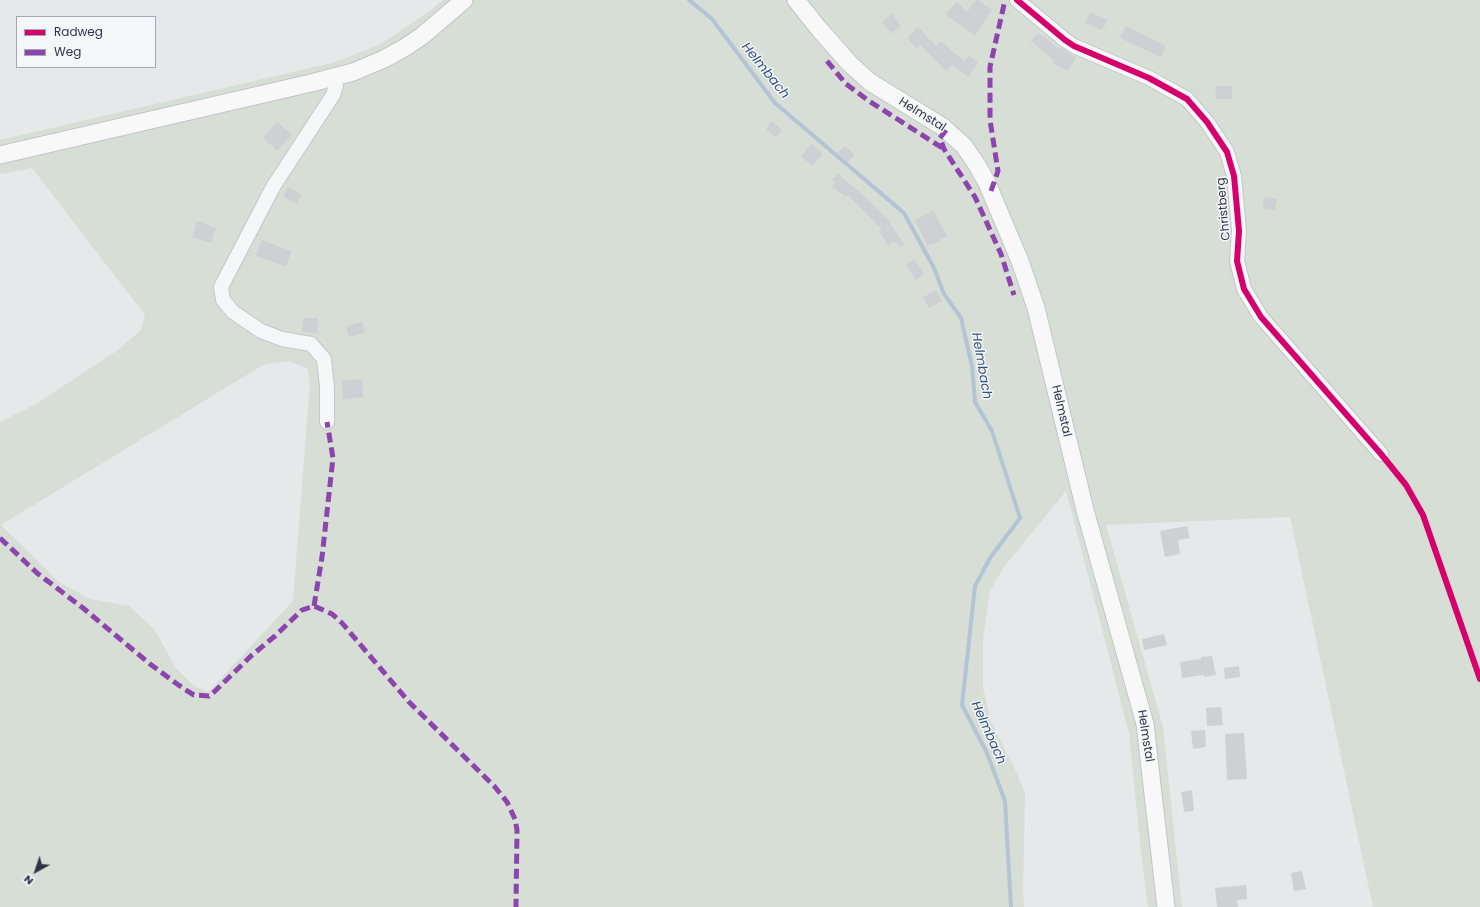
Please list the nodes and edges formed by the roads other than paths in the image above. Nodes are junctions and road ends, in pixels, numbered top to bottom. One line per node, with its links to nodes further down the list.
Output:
1 (464, 0): 4 (main road)
2 (796, 0): 8 (main road, Helmstal)
3 (1017, 0): 7 (lane, Christberg)
4 (334, 78): 5 (main road); 6 (lane)
5 (0, 155)
6 (327, 422)
7 (1381, 454)
8 (1166, 907)

